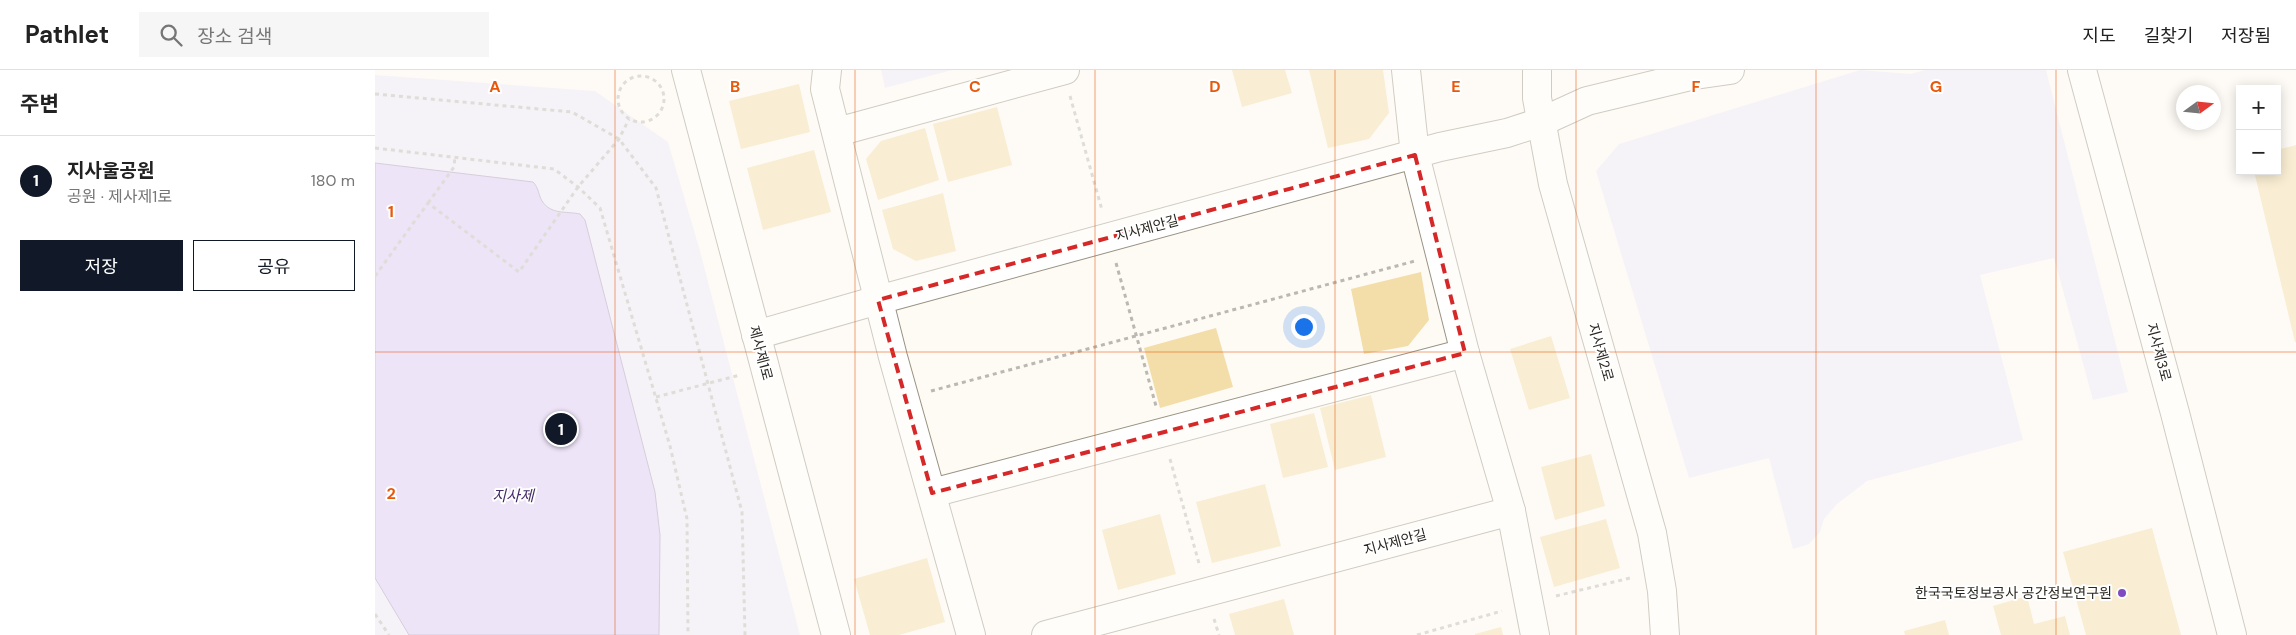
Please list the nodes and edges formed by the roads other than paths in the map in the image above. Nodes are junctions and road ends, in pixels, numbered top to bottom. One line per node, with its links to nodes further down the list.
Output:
1 (686, 70): 12 (street, 제사제1로)
2 (827, 70): 9 (street)
3 (1406, 70): 10 (street)
4 (1537, 70): 8 (street, 지사제2로)
5 (1730, 70): 8 (street, 지사제안길)
6 (2081, 70): 21 (street, 지사제3로)
7 (1067, 82): 9 (street)
8 (1541, 122): 10 (street, 지사제안길); 20 (street, 지사제2로)
9 (837, 132): 11 (street)
10 (1415, 155): 11 (street, 지사제안길); 13 (street)
11 (878, 300): 12 (street, 지사제안길); 14 (street)
12 (756, 335): 16 (street, 제사제1로)
13 (1465, 353): 14 (street); 15 (street)
14 (931, 493): 17 (street)
15 (1511, 511): 18 (street, 지사제안길); 19 (street)
16 (836, 635)
17 (971, 635)
18 (1046, 635)
19 (1535, 635)
20 (1665, 635)
21 (2232, 635)

